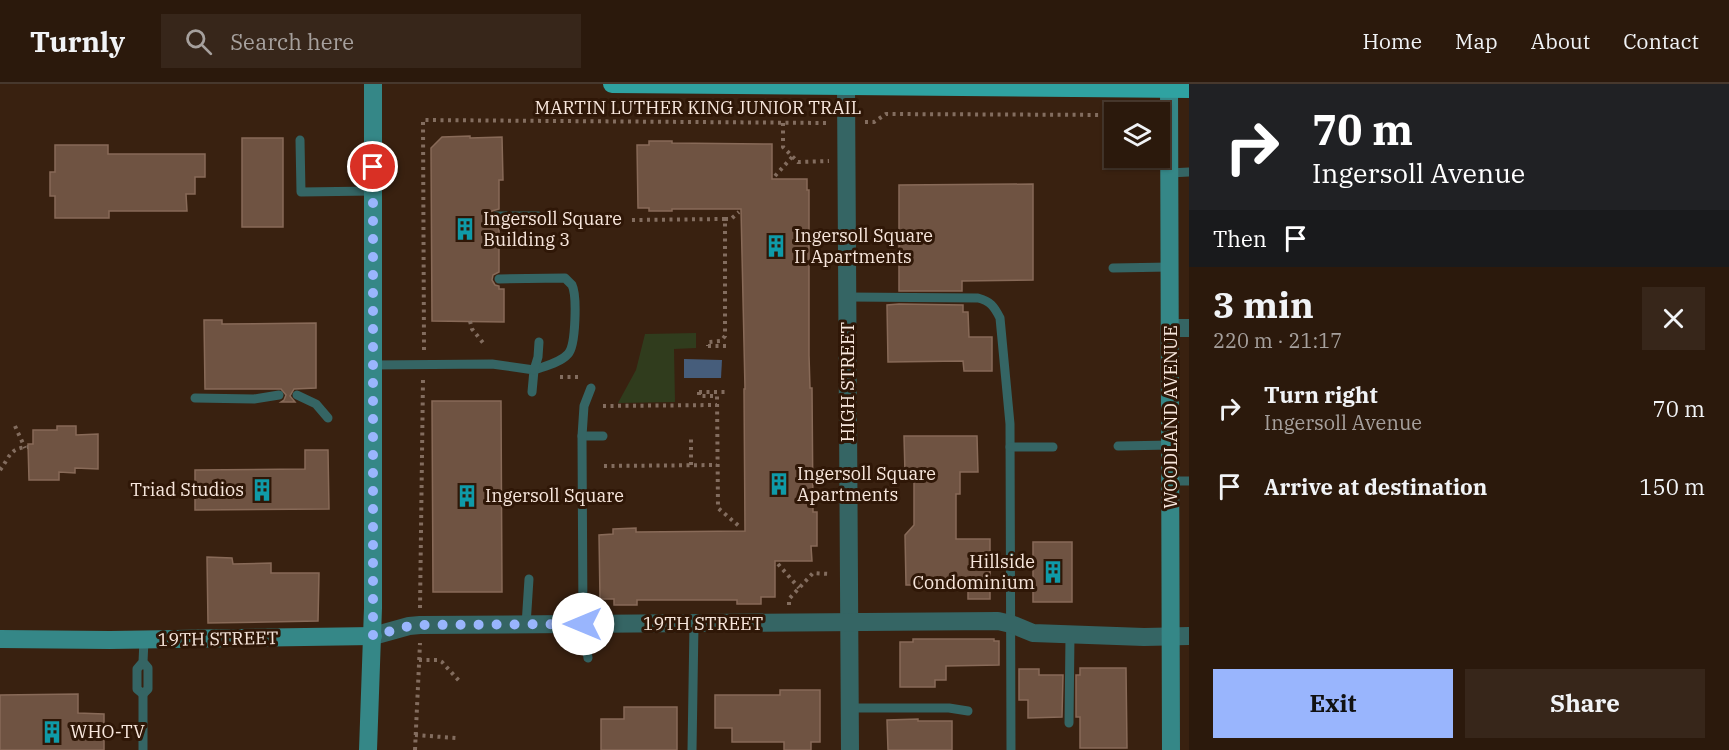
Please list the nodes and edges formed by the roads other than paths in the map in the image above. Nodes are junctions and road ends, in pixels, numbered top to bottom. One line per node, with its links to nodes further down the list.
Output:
1 (374, 84): 9 (main road)
2 (612, 84): 3 (main road)
3 (846, 87): 4 (main road); 15 (street, HIGH STREET)
4 (1169, 87): 5 (main road); 8 (main road, WOODLAND AVENUE)
5 (1189, 90)
6 (300, 140): 9 (lane)
7 (1189, 172): 8 (lane)
8 (1170, 173): 12 (main road, WOODLAND AVENUE)
9 (373, 191): 19 (main road)
10 (496, 216): 11 (lane)
11 (538, 216)
12 (1170, 267): 13 (lane); 16 (main road, WOODLAND AVENUE)
13 (1113, 268)
14 (499, 279): 20 (lane)
15 (847, 297): 31 (lane); 35 (street, HIGH STREET)
16 (1170, 328): 17 (street); 29 (main road, WOODLAND AVENUE)
17 (1189, 328)
18 (538, 342): 20 (lane)
19 (373, 365): 20 (lane); 41 (main road)
20 (534, 373): 22 (lane)
21 (590, 384): 27 (lane)
22 (532, 392)
23 (279, 395): 25 (lane)
24 (297, 395): 26 (lane)
25 (195, 398)
26 (328, 418)
27 (582, 436): 28 (lane); 36 (lane)
28 (603, 436)
29 (1171, 445): 30 (lane); 33 (main road, WOODLAND AVENUE)
30 (1118, 446)
31 (1010, 447): 32 (lane); 38 (lane)
32 (1053, 447)
33 (1180, 481): 42 (main road, WOODLAND AVENUE)
34 (529, 579): 39 (lane)
35 (849, 623): 37 (street, 19TH STREET); 38 (street, 19TH STREET); 46 (street, HIGH STREET)
36 (583, 624): 37 (street, 19TH STREET); 39 (street, 19TH STREET); 45 (lane)
37 (694, 624): 51 (lane)
38 (1011, 624): 40 (street, 19TH STREET); 53 (lane)
39 (526, 625): 41 (street, 19TH STREET)
40 (1070, 635): 42 (street, 19TH STREET); 48 (lane)
41 (373, 636): 44 (main road, 19TH STREET); 50 (main road)
42 (1180, 637): 54 (main road, WOODLAND AVENUE)
43 (0, 639): 44 (main road, 19TH STREET)
44 (144, 640): 49 (lane)
45 (588, 658)
46 (850, 708): 47 (lane); 52 (street, HIGH STREET)
47 (968, 711)
48 (1069, 723)
49 (143, 750)
50 (368, 750)
51 (692, 750)
52 (850, 750)
53 (1011, 750)
54 (1171, 750)

